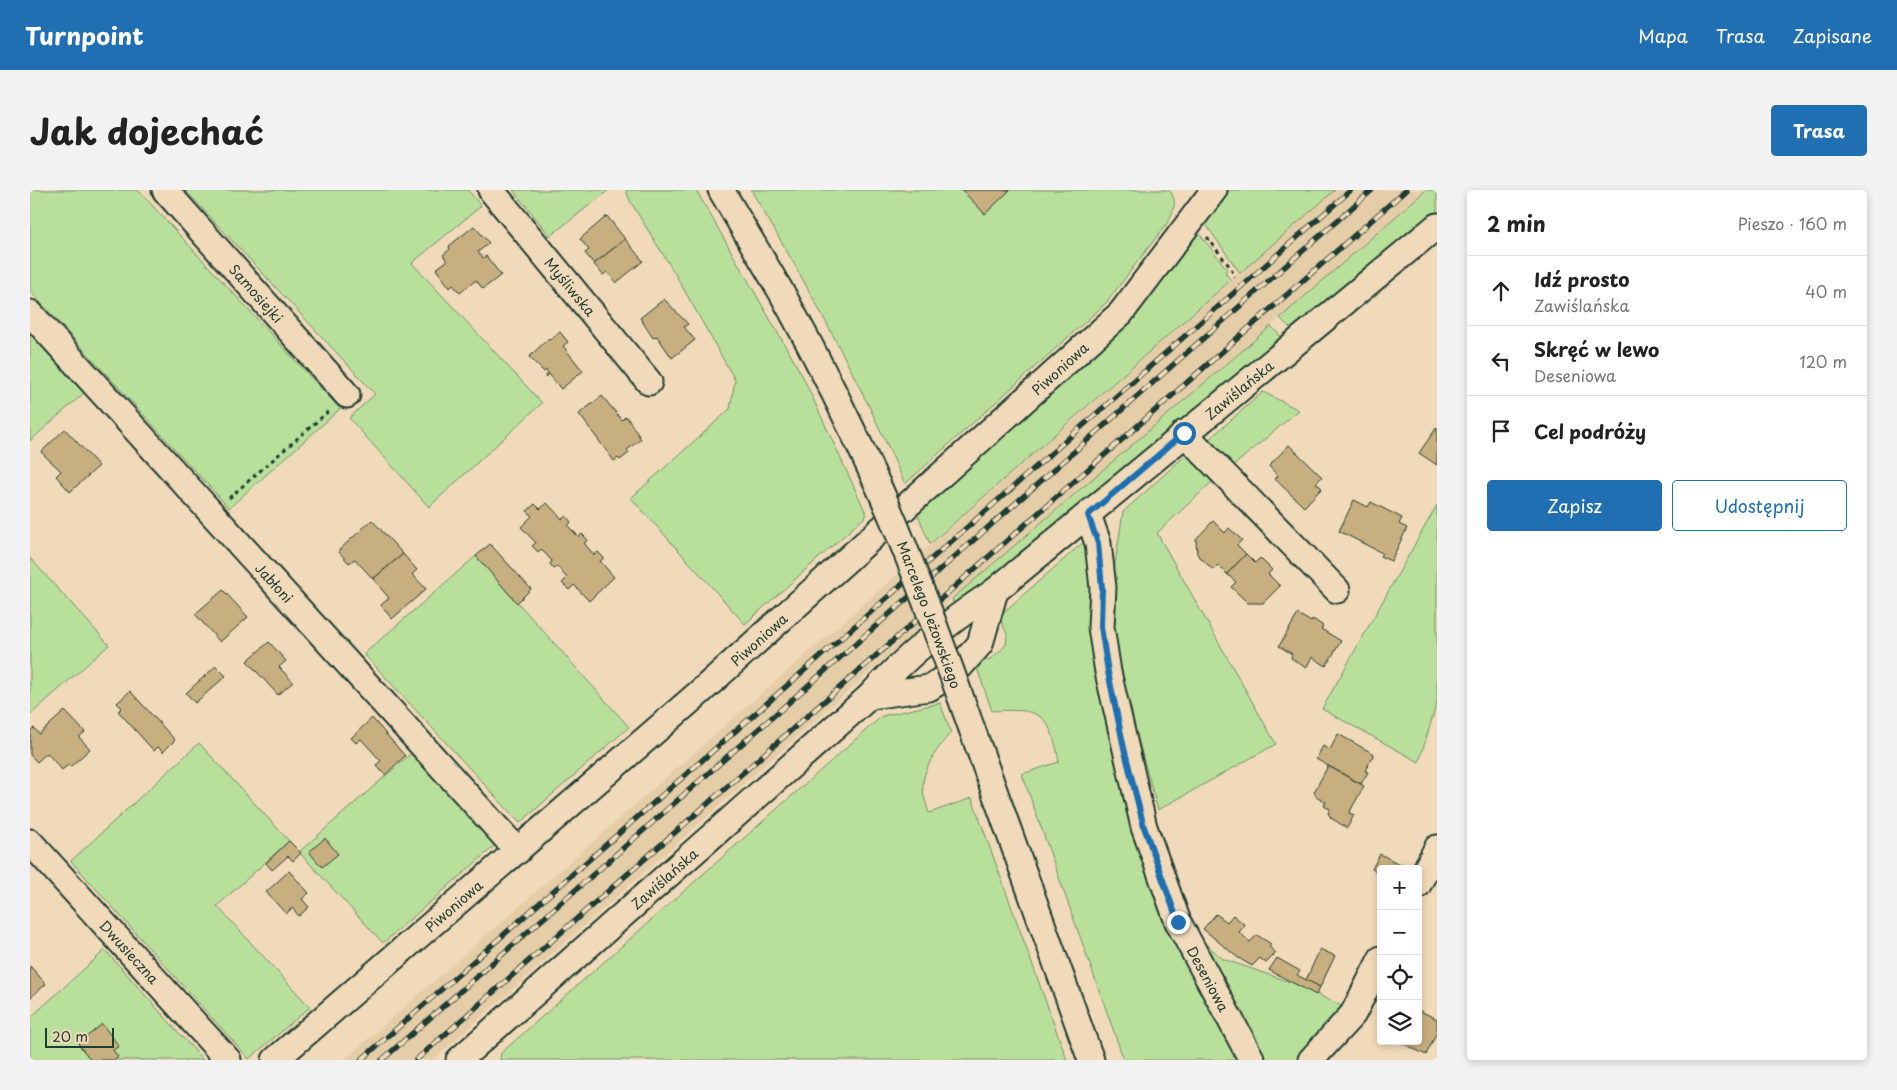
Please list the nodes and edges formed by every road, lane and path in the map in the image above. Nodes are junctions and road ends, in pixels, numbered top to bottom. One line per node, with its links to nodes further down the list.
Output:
1 (165, 190): 10 (street, Samosiejki)
2 (491, 190): 9 (street, Myśliwska)
3 (721, 190): 25 (street, Marcelego Jeżowskiego, bridge)
4 (1214, 190): 5 (street, Piwoniowa)
5 (1191, 220): 7 (path); 19 (street, Piwoniowa)
6 (1437, 226): 11 (street, Zawiślańska)
7 (1235, 277)
8 (30, 313): 12 (street, Jabłoni)
9 (649, 382)
10 (347, 395): 12 (path)
11 (1184, 433): 13 (street, Zawiślańska); 14 (street)
12 (211, 513): 19 (street, Jabłoni)
13 (1088, 515): 15 (street, Zawiślańska); 26 (street, Deseniowa)
14 (1337, 590)
15 (995, 591): 16 (street, Zawiślańska); 16 (street)
16 (870, 696): 24 (street, Zawiślańska)
17 (30, 842): 22 (street, Dwusieczna)
18 (1437, 848): 20 (street)
19 (518, 851): 23 (street, Piwoniowa)
20 (1422, 877)
21 (1377, 967): 27 (street)
22 (228, 1060)
23 (275, 1060)
24 (459, 1060)
25 (1092, 1060)
26 (1252, 1060)
27 (1311, 1060)

